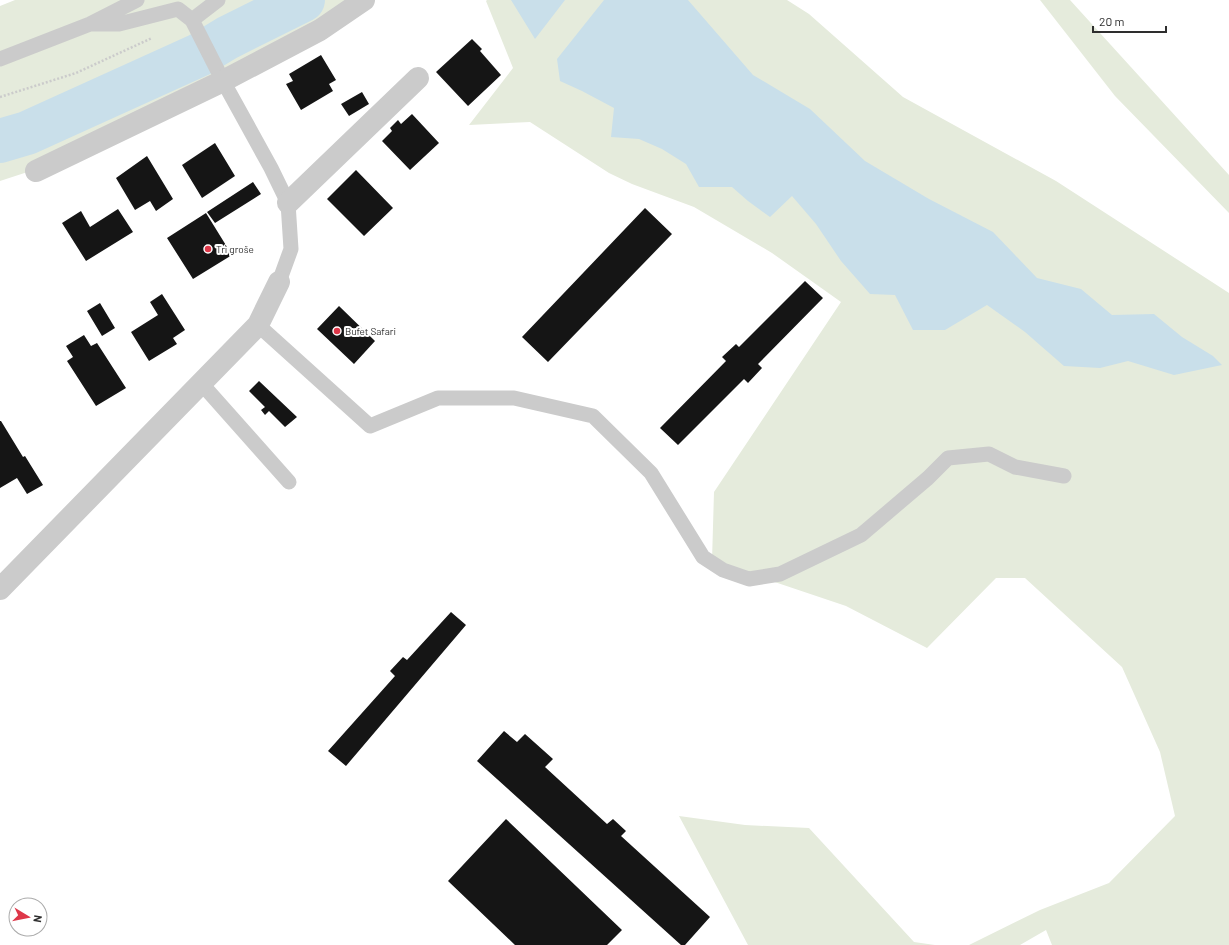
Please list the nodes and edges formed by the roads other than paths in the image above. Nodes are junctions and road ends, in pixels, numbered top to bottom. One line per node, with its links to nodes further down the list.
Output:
1 (137, 0): 5 (lane)
2 (218, 0): 4 (lane)
3 (364, 0): 8 (street)
4 (192, 20): 5 (lane); 8 (lane)
5 (90, 24): 6 (lane)
6 (0, 59)
7 (418, 78): 10 (street)
8 (223, 81): 9 (street); 10 (lane)
9 (36, 171)
10 (288, 203): 11 (lane)
11 (279, 282): 12 (street)
12 (258, 325): 13 (street); 14 (lane)
13 (201, 383): 15 (lane); 16 (street)
14 (1064, 476)
15 (289, 482)
16 (0, 589)

